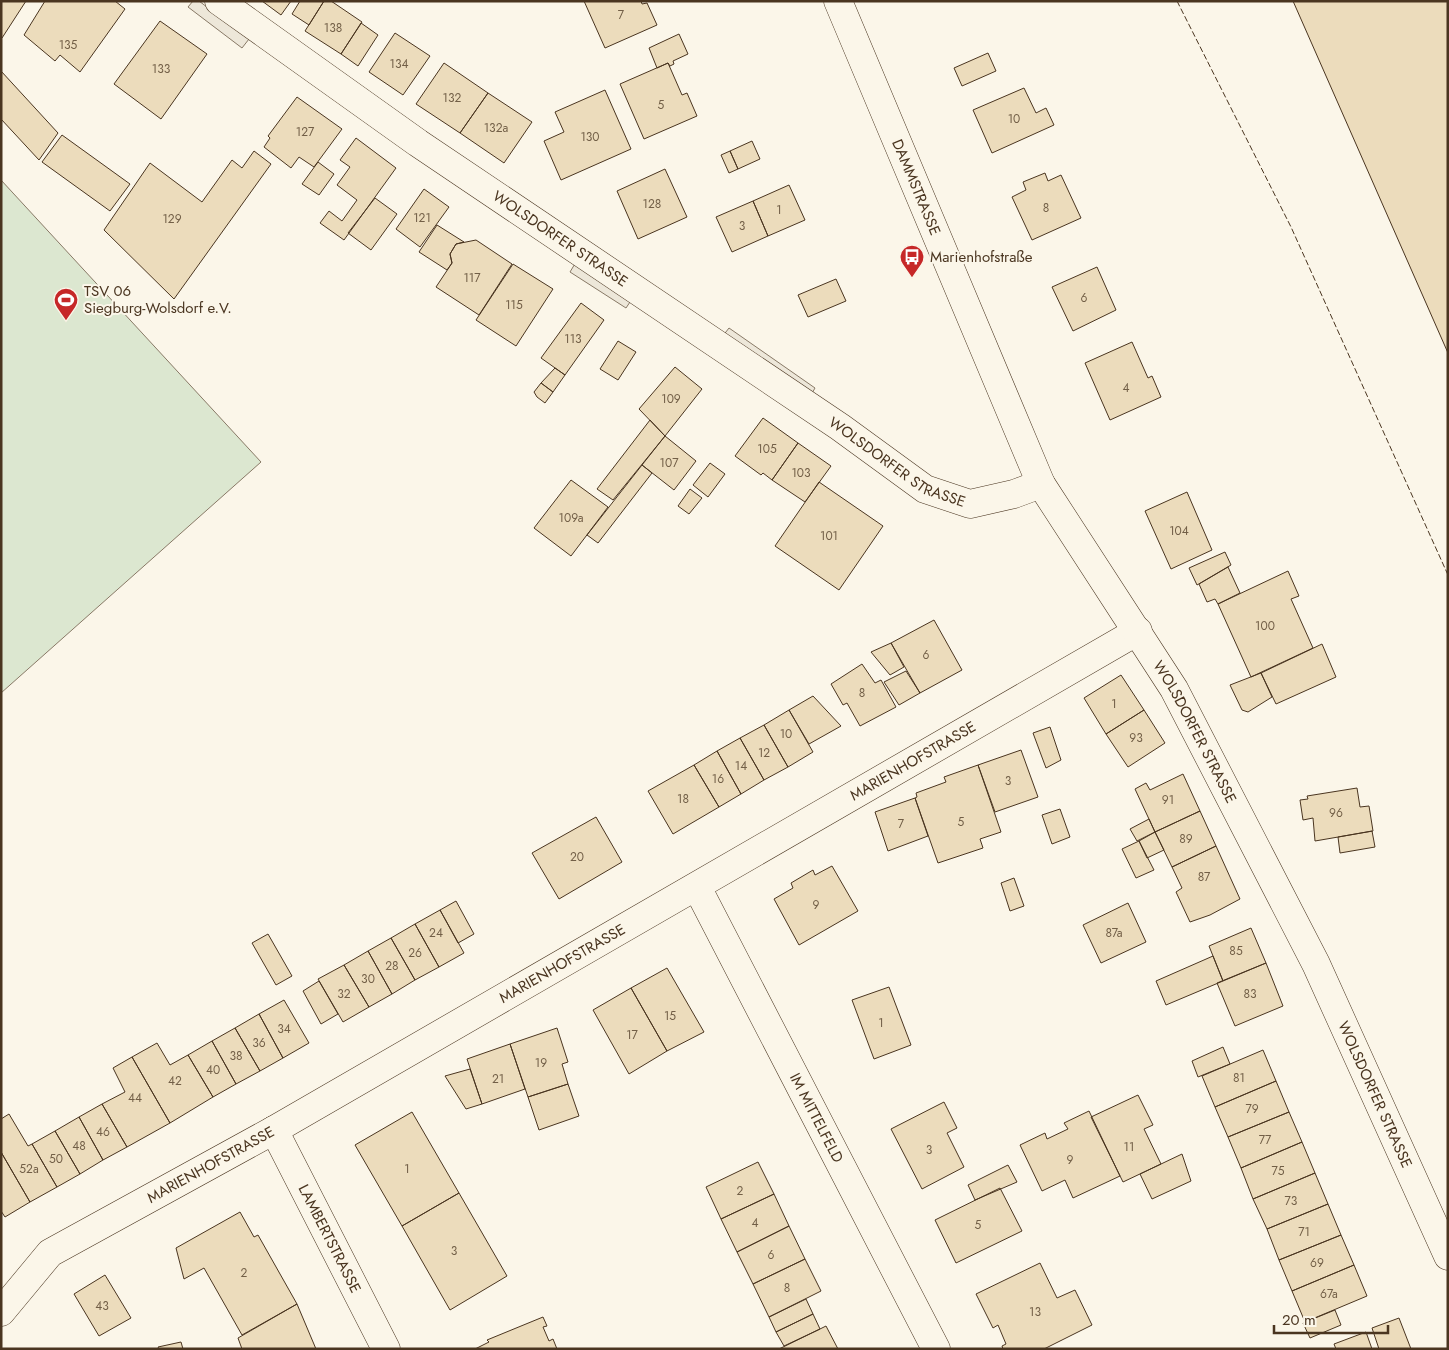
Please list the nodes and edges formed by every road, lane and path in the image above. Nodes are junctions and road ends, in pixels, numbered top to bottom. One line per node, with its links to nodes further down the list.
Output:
1 (219, 1): 3 (street, WOLSDORFER STRASSE)
2 (838, 1): 3 (street, DAMMSTRASSE)
3 (1041, 484): 4 (street, WOLSDORFER STRASSE)
4 (1138, 630): 5 (street, MARIENHOFSTRASSE); 7 (street, WOLSDORFER STRASSE)
5 (697, 887): 6 (street, MARIENHOFSTRASSE); 10 (street, IM MITTELFELD)
6 (274, 1130): 8 (street, MARIENHOFSTRASSE); 9 (street, LAMBERTSTRASSE)
7 (1448, 1256)
8 (1, 1312)
9 (386, 1349)
10 (936, 1349)

